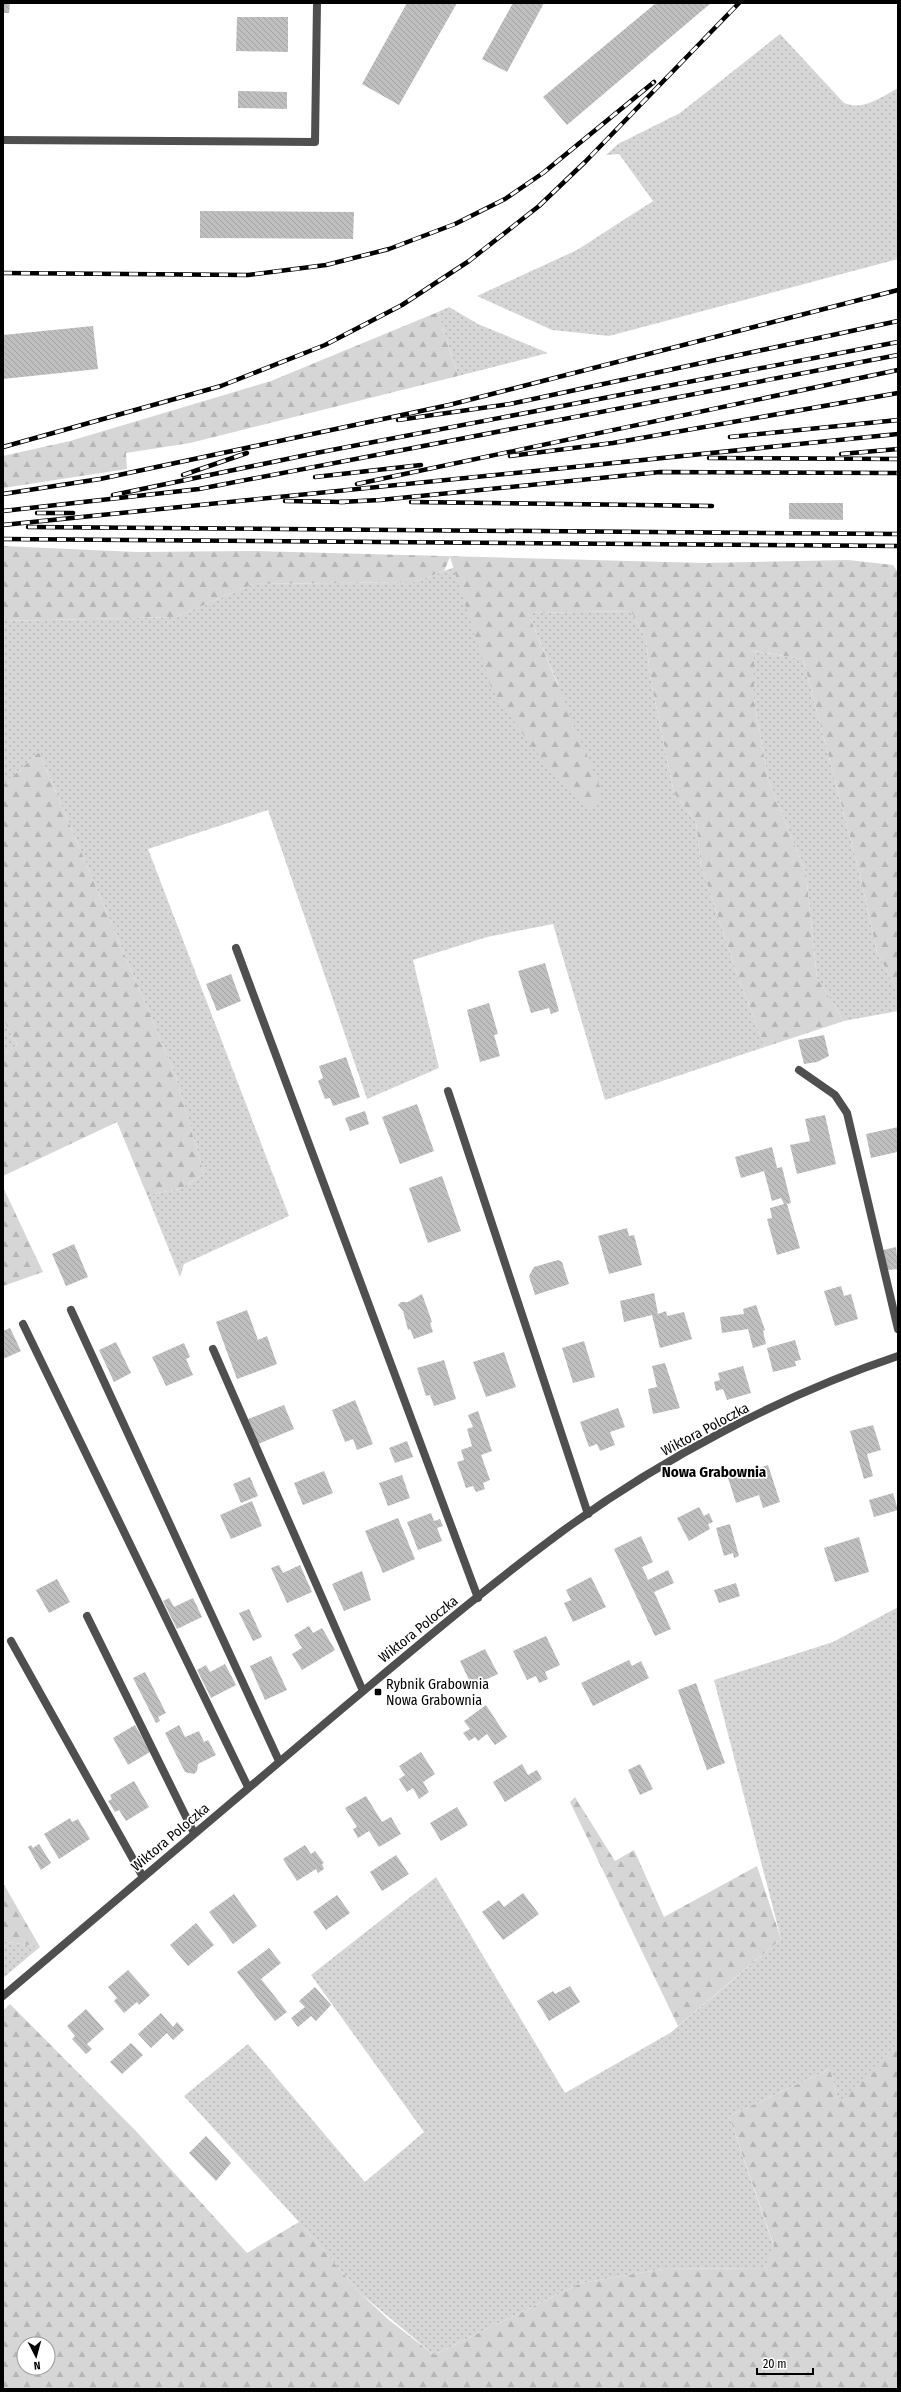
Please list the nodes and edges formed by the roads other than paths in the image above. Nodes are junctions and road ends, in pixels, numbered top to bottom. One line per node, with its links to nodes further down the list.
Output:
1 (318, 3): 2 (street)
2 (3, 140)
3 (236, 948): 12 (street)
4 (799, 1070): 8 (street)
5 (448, 1091): 11 (street)
6 (71, 1310): 16 (street)
7 (23, 1324): 17 (street)
8 (898, 1329)
9 (213, 1349): 15 (street)
10 (898, 1356): 11 (street, Wiktora Poloczka)
11 (588, 1514): 12 (street, Wiktora Poloczka)
12 (478, 1598): 15 (street, Wiktora Poloczka)
13 (87, 1616): 18 (street)
14 (11, 1641): 19 (street)
15 (363, 1691): 16 (street, Wiktora Poloczka)
16 (279, 1761): 17 (street, Wiktora Poloczka)
17 (248, 1787): 18 (street, Wiktora Poloczka)
18 (194, 1833): 19 (street, Wiktora Poloczka)
19 (143, 1877): 20 (street, Wiktora Poloczka)
20 (3, 1996)

